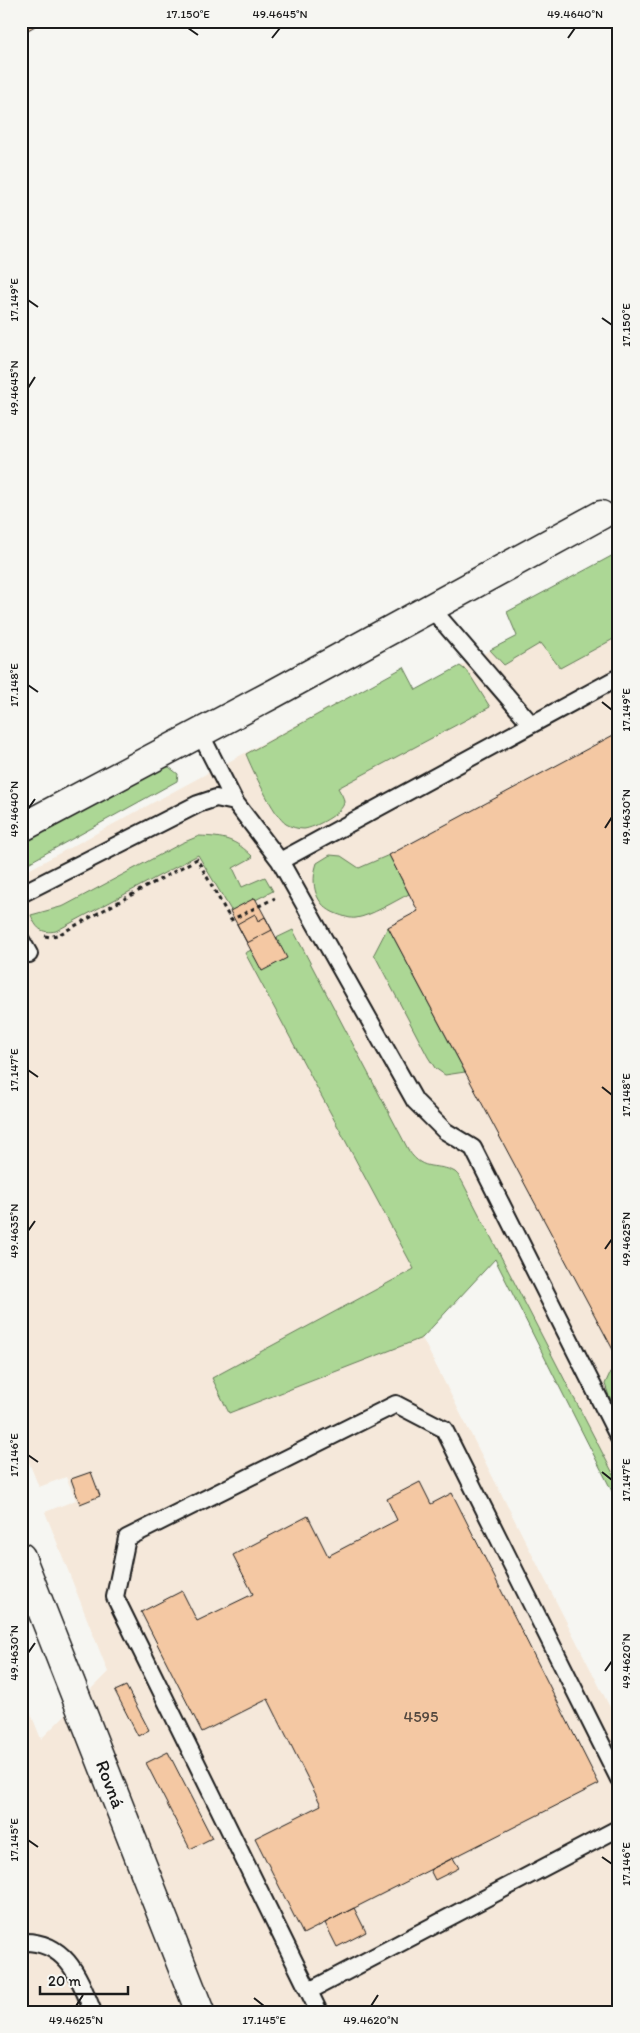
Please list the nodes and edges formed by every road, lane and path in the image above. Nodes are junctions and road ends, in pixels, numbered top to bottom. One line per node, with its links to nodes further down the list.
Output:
1 (601, 515): 2 (street)
2 (431, 608): 4 (lane); 5 (street)
3 (619, 677): 4 (lane)
4 (531, 724): 8 (lane)
5 (200, 733): 6 (lane); 7 (street)
6 (235, 802): 8 (lane); 9 (lane)
7 (21, 828)
8 (280, 861): 12 (lane)
9 (21, 894)
10 (275, 898): 11 (path)
11 (41, 935)
12 (619, 1438)
13 (21, 1557): 19 (street, Rovná)
14 (619, 1779): 17 (lane)
15 (619, 1828): 17 (lane)
16 (21, 1942): 18 (lane)
17 (309, 1991): 20 (lane)
18 (93, 2012)
19 (200, 2012)
20 (319, 2012)

